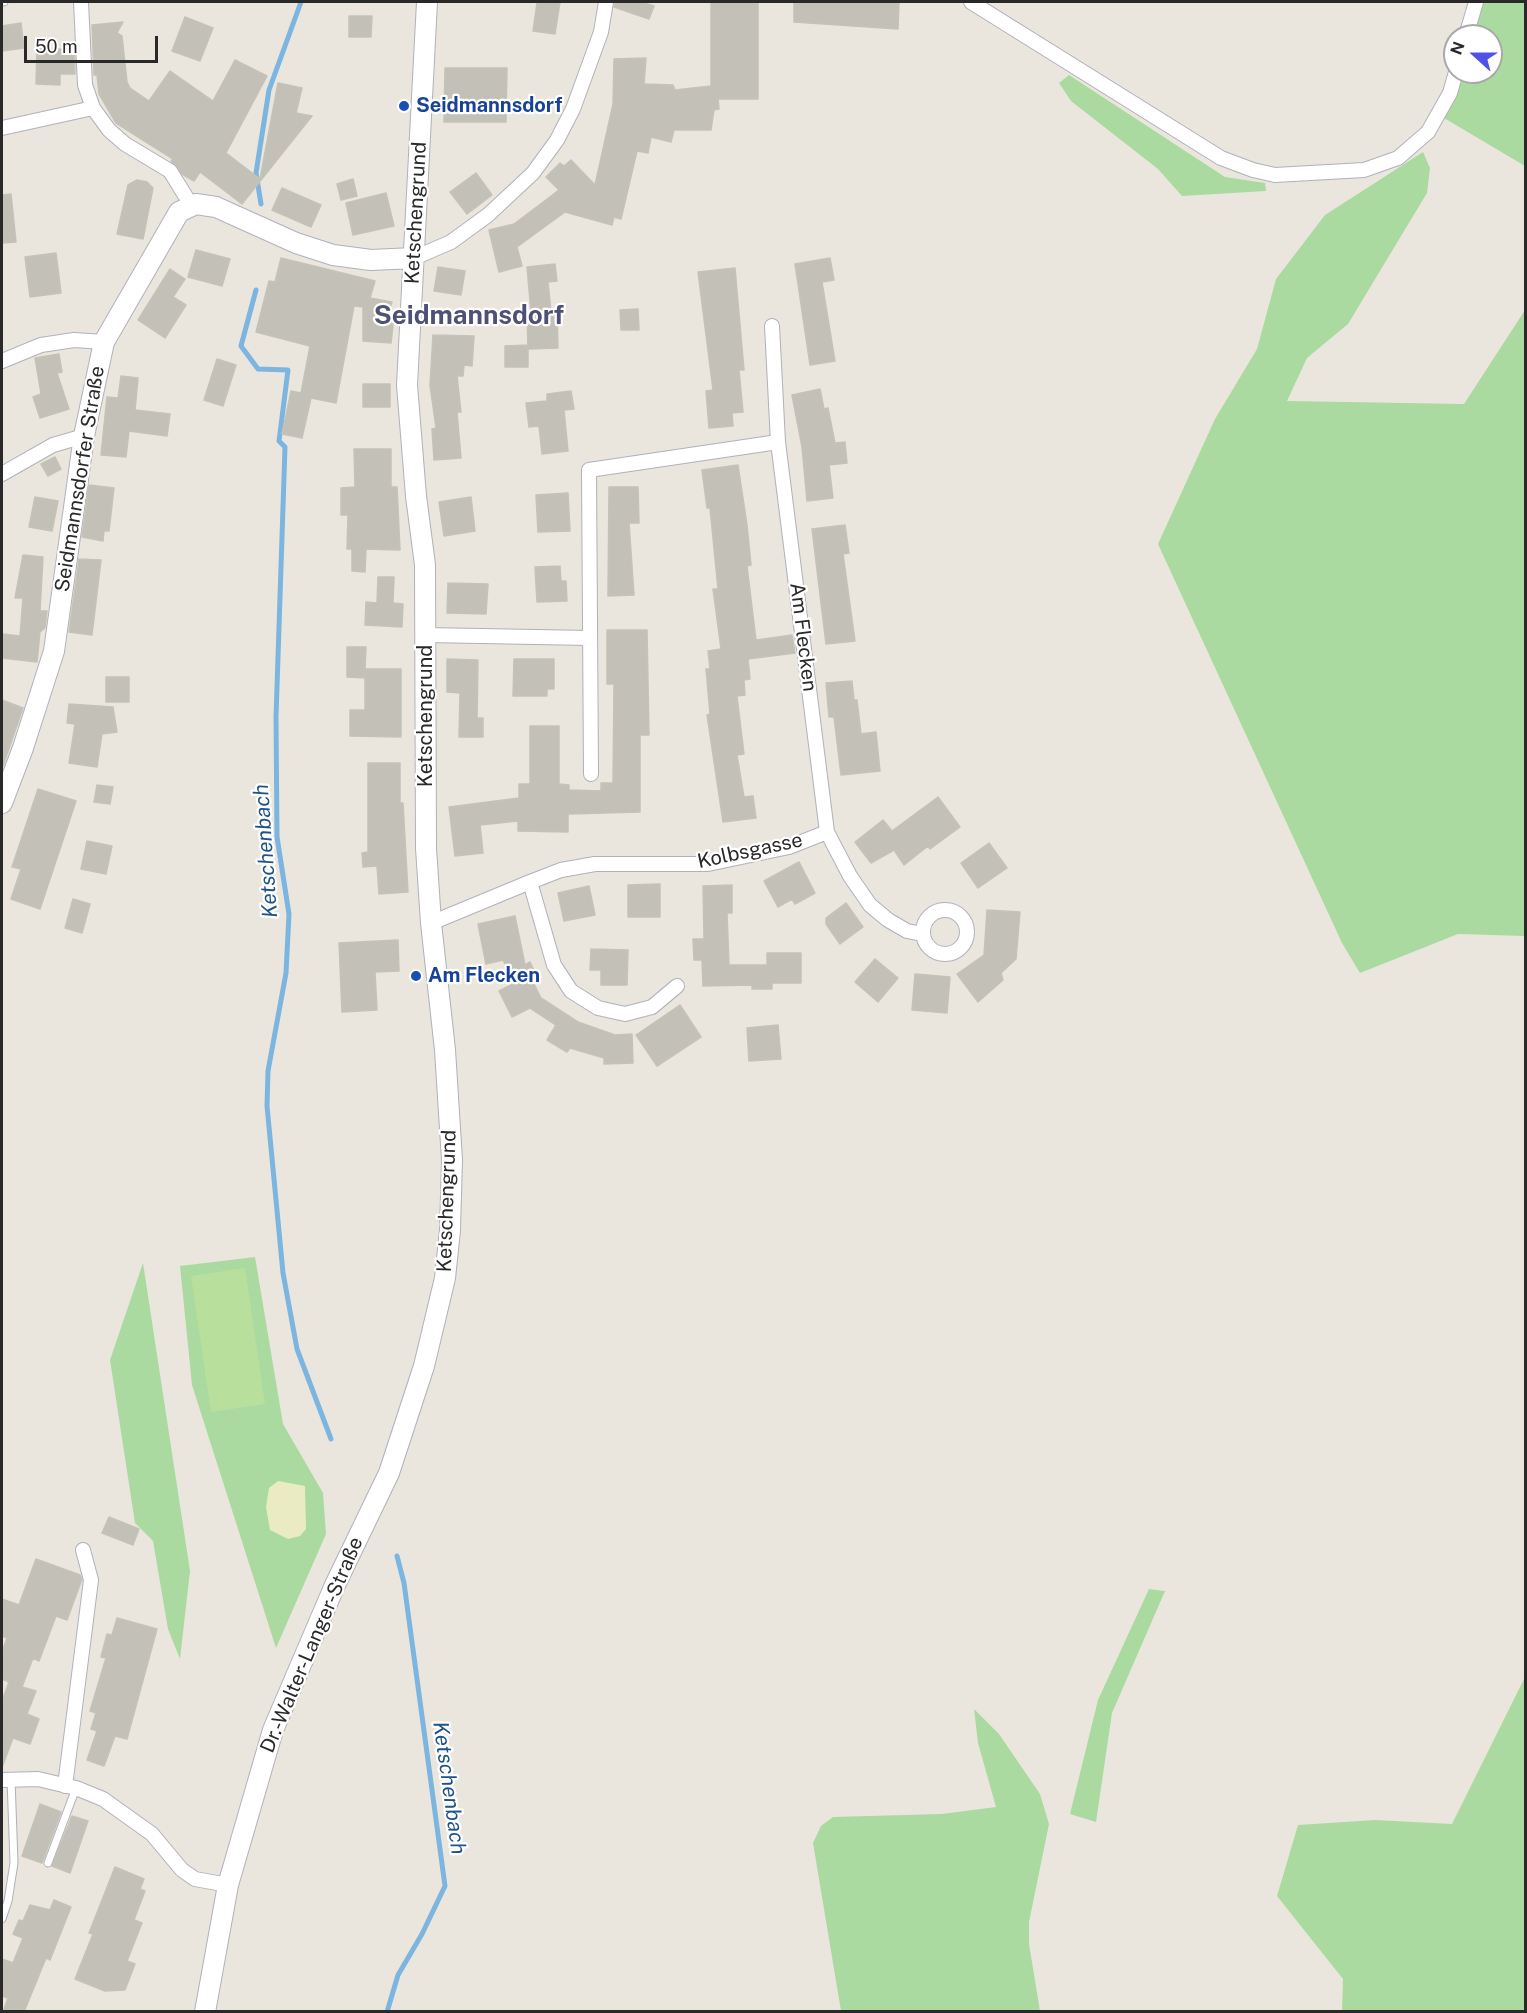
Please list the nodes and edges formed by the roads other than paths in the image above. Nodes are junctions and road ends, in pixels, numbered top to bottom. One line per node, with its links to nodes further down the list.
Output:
1 (81, 2): 8 (street)
2 (427, 2): 11 (street, Ketschengrund)
3 (606, 2): 11 (street)
4 (971, 2): 7 (street)
5 (1476, 2): 6 (street)
6 (1470, 24)
7 (1453, 84)
8 (93, 108): 9 (street); 10 (street)
9 (2, 128)
10 (191, 205): 11 (street); 13 (street, Seidmannsdorfer Straße)
11 (414, 258): 18 (street, Ketschengrund)
12 (772, 326): 16 (street, Am Flecken)
13 (104, 342): 14 (street); 15 (street, Seidmannsdorfer Straße)
14 (2, 361)
15 (84, 436): 17 (street); 21 (street, Seidmannsdorfer Straße)
16 (778, 442): 19 (street); 22 (street, Am Flecken)
17 (2, 474)
18 (426, 635): 19 (street); 24 (street, Ketschengrund)
19 (590, 638): 20 (street)
20 (591, 774)
21 (2, 803)
22 (827, 832): 23 (street, Kolbsgasse); 25 (street, Kolbsgasse)
23 (530, 882): 24 (street, Kolbsgasse); 26 (street)
24 (431, 923): 27 (street, Ketschengrund)
25 (922, 934)
26 (677, 986)
27 (405, 1425): 32 (street, Dr.-Walter-Langer-Straße)
28 (83, 1550): 30 (street)
29 (6, 1779): 30 (street); 33 (lane)
30 (70, 1787): 31 (lane); 32 (street)
31 (48, 1863)
32 (228, 1885): 34 (street, Dr.-Walter-Langer-Straße)
33 (2, 1919)
34 (205, 2012)

